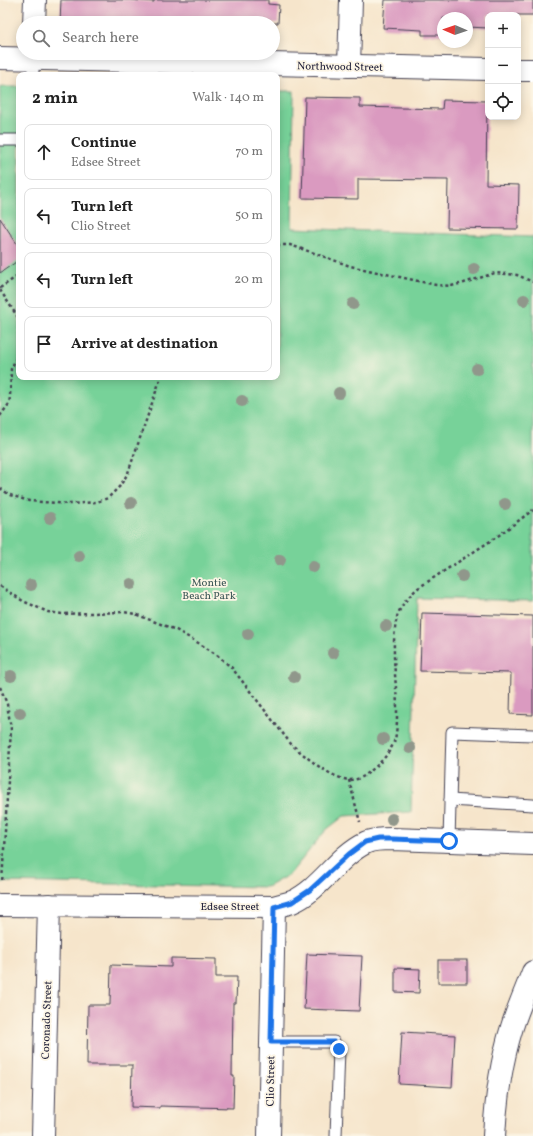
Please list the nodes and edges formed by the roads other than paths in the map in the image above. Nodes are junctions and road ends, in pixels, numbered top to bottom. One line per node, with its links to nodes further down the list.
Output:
1 (35, 0): 3 (street)
2 (351, 0): 8 (street)
3 (34, 16)
4 (0, 58): 6 (street, Northwood Street)
5 (16, 60): 7 (street, Northwood Street)
6 (16, 60)
7 (33, 62): 8 (street, Northwood Street)
8 (349, 66): 9 (street, Northwood Street)
9 (485, 69)
10 (521, 70): 11 (street)
11 (533, 70)
12 (0, 140): 13 (lane)
13 (16, 140)
14 (533, 735): 15 (lane)
15 (450, 800): 16 (lane); 17 (lane)
16 (533, 805)
17 (449, 841): 18 (street, Edsee Street); 21 (street, Edsee Street)
18 (533, 844)
19 (0, 905): 20 (street, Edsee Street)
20 (49, 905): 21 (street, Edsee Street); 24 (street, Coronado Street)
21 (274, 907): 23 (street, Clio Street)
22 (533, 972): 27 (street)
23 (271, 1042): 25 (street, Clio Street); 26 (lane)
24 (43, 1136)
25 (269, 1136)
26 (336, 1136)
27 (494, 1136)

